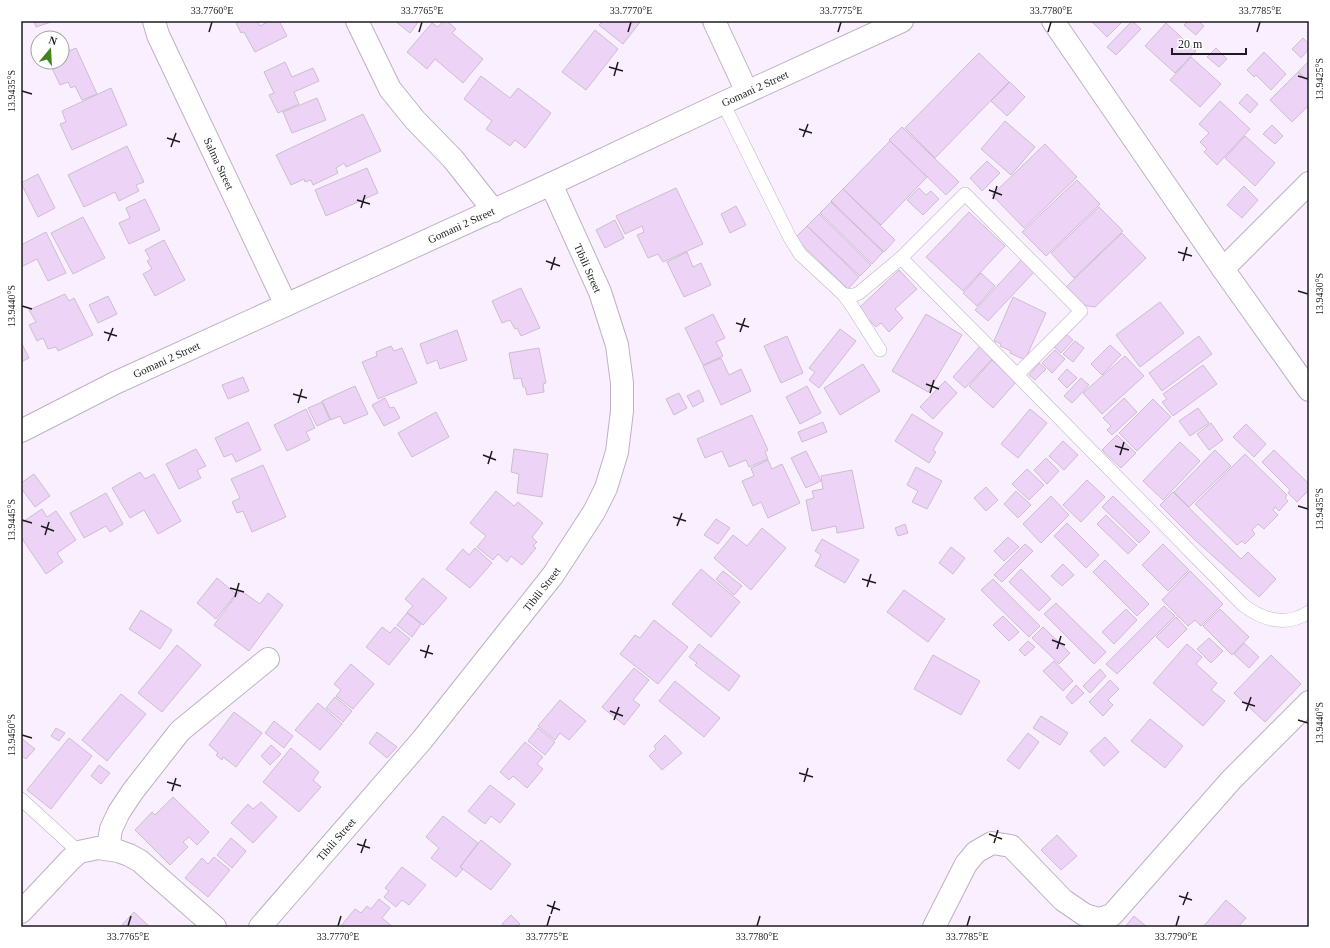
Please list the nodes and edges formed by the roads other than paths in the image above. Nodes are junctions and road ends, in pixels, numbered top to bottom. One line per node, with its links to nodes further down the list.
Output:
1 (154, 21): 14 (street, Salma Street)
2 (357, 21): 10 (street)
3 (714, 21): 6 (street)
4 (902, 21): 6 (street, Gomani 2 Street)
5 (1053, 21): 12 (street)
6 (747, 92): 7 (street, Gomani 2 Street)
7 (723, 103): 9 (street, Gomani 2 Street); 13 (lane)
8 (1309, 183): 12 (street)
9 (551, 184): 10 (street, Gomani 2 Street); 27 (street, Tibili Street)
10 (494, 211): 14 (street, Gomani 2 Street)
11 (900, 258): 13 (lane); 16 (lane); 16 (lane)
12 (1223, 269): 17 (street)
13 (843, 294): 15 (lane)
14 (286, 305): 18 (street, Gomani 2 Street)
15 (880, 350)
16 (1017, 375): 19 (lane)
17 (1309, 390)
18 (21, 431)
19 (1309, 612)
20 (268, 659): 23 (street)
21 (1309, 702): 28 (street)
22 (21, 799): 24 (lane)
23 (108, 849): 24 (street); 26 (street)
24 (79, 852): 25 (street)
25 (21, 912)
26 (214, 927)
27 (260, 927)
28 (934, 927)

